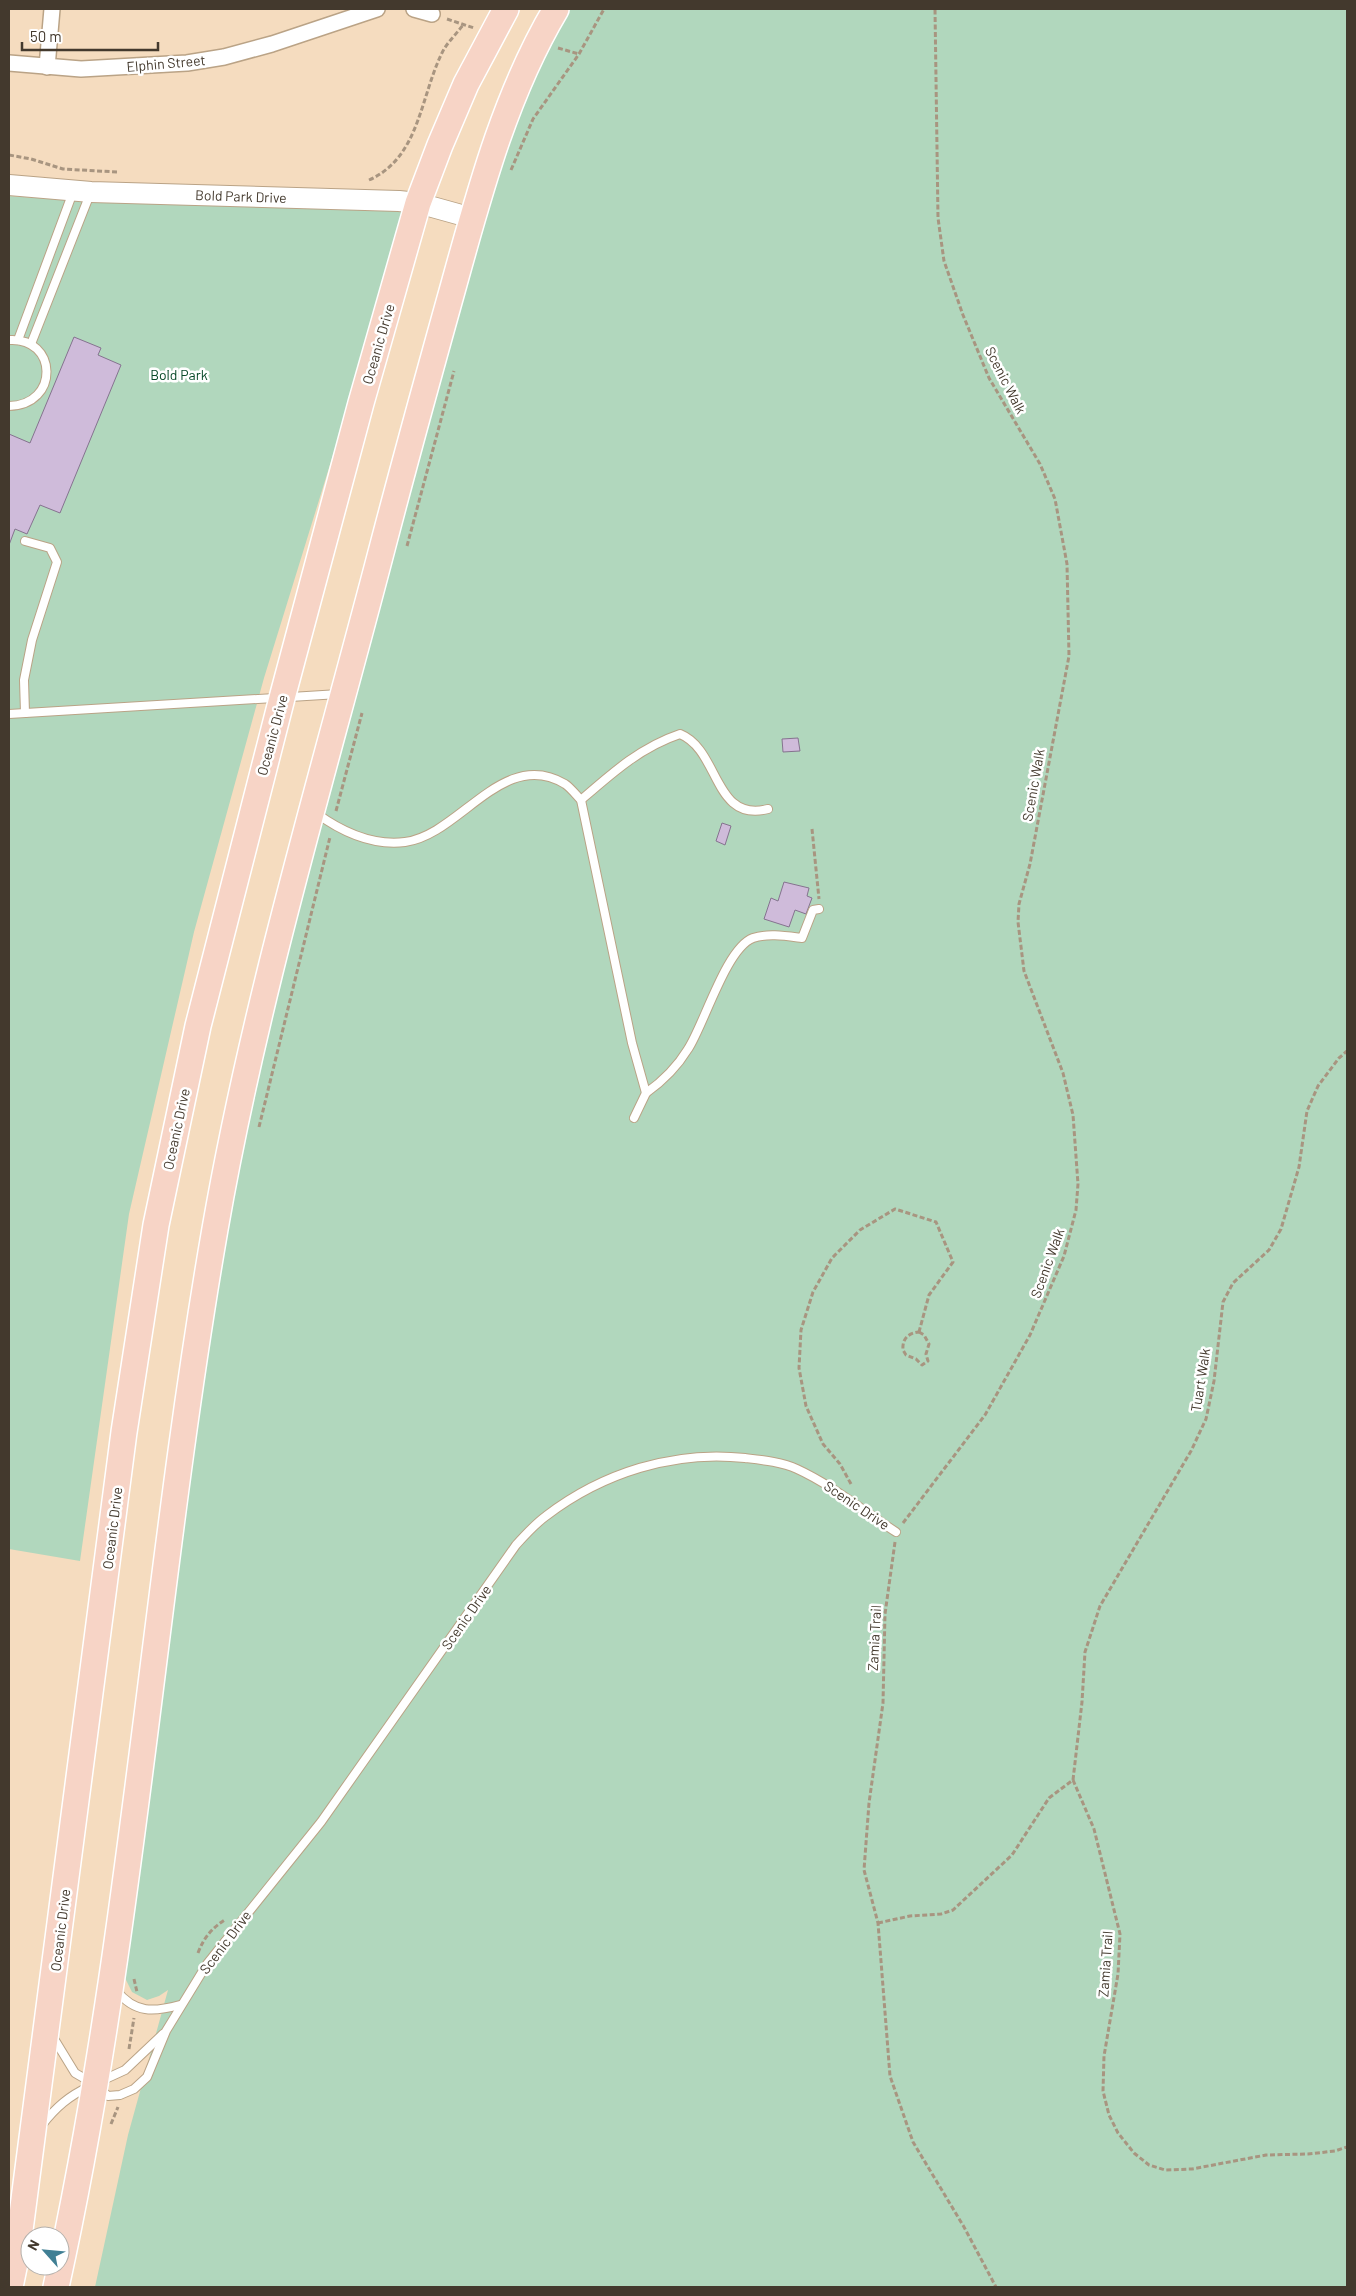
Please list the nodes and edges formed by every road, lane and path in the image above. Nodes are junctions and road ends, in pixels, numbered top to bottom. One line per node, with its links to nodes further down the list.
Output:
1 (52, 9): 11 (street)
2 (377, 9): 11 (street, Elphin Street)
3 (414, 9): 8 (street)
4 (506, 9): 18 (main road, Oceanic Drive)
5 (556, 9): 19 (main road)
6 (604, 9): 14 (path)
7 (935, 9): 44 (path, Scenic Walk)
8 (432, 14)
9 (463, 25): 15 (path)
10 (9, 63): 11 (street, Elphin Street)
11 (47, 67)
12 (9, 156): 13 (path)
13 (122, 172)
14 (510, 172)
15 (368, 181)
16 (9, 184): 17 (street, Bold Park Drive)
17 (82, 191): 18 (street, Bold Park Drive); 21 (lane); 22 (lane)
18 (418, 203): 19 (street, Bold Park Drive); 28 (main road, Oceanic Drive)
19 (472, 218): 27 (main road)
20 (9, 340): 21 (lane)
21 (18, 340): 22 (lane)
22 (31, 344): 24 (lane)
23 (454, 370): 26 (path)
24 (9, 406)
25 (25, 540): 30 (lane)
26 (406, 551)
27 (344, 694): 28 (lane); 34 (main road)
28 (282, 698): 30 (lane); 53 (main road, Oceanic Drive)
29 (363, 712): 35 (path)
30 (25, 713): 31 (lane)
31 (9, 714)
32 (581, 800): 33 (lane); 35 (lane); 39 (lane)
33 (768, 808)
34 (313, 810): 35 (lane); 50 (main road)
35 (332, 825): 41 (path)
36 (812, 829): 37 (path)
37 (819, 909): 39 (lane)
38 (1347, 1051): 45 (path, Tuart Walk)
39 (646, 1093): 40 (lane)
40 (634, 1118)
41 (258, 1131)
42 (919, 1332): 42 (path); 43 (path)
43 (866, 1513): 44 (lane, Scenic Drive); 51 (lane, Scenic Drive)
44 (896, 1532): 47 (path, Zamia Trail)
45 (1073, 1780): 47 (path); 60 (path, Zamia Trail)
46 (230, 1916): 48 (path)
47 (878, 1923): 63 (path, Zamia Trail)
48 (197, 1956)
49 (136, 1971): 52 (path)
50 (112, 1985): 52 (lane); 56 (main road)
51 (180, 2005): 52 (lane); 54 (lane, Scenic Drive)
52 (136, 2007): 55 (path)
53 (47, 2027): 56 (lane); 59 (main road, Oceanic Drive)
54 (166, 2032): 55 (lane, Scenic Drive); 57 (lane, Scenic Drive)
55 (125, 2070): 56 (lane, Scenic Drive)
56 (94, 2084): 57 (lane); 59 (lane, Scenic Drive); 62 (main road)
57 (120, 2095): 58 (path)
58 (108, 2129)
59 (32, 2139): 61 (main road, Oceanic Drive)
60 (1347, 2147)
61 (10, 2287)
62 (56, 2287)
63 (996, 2287)

